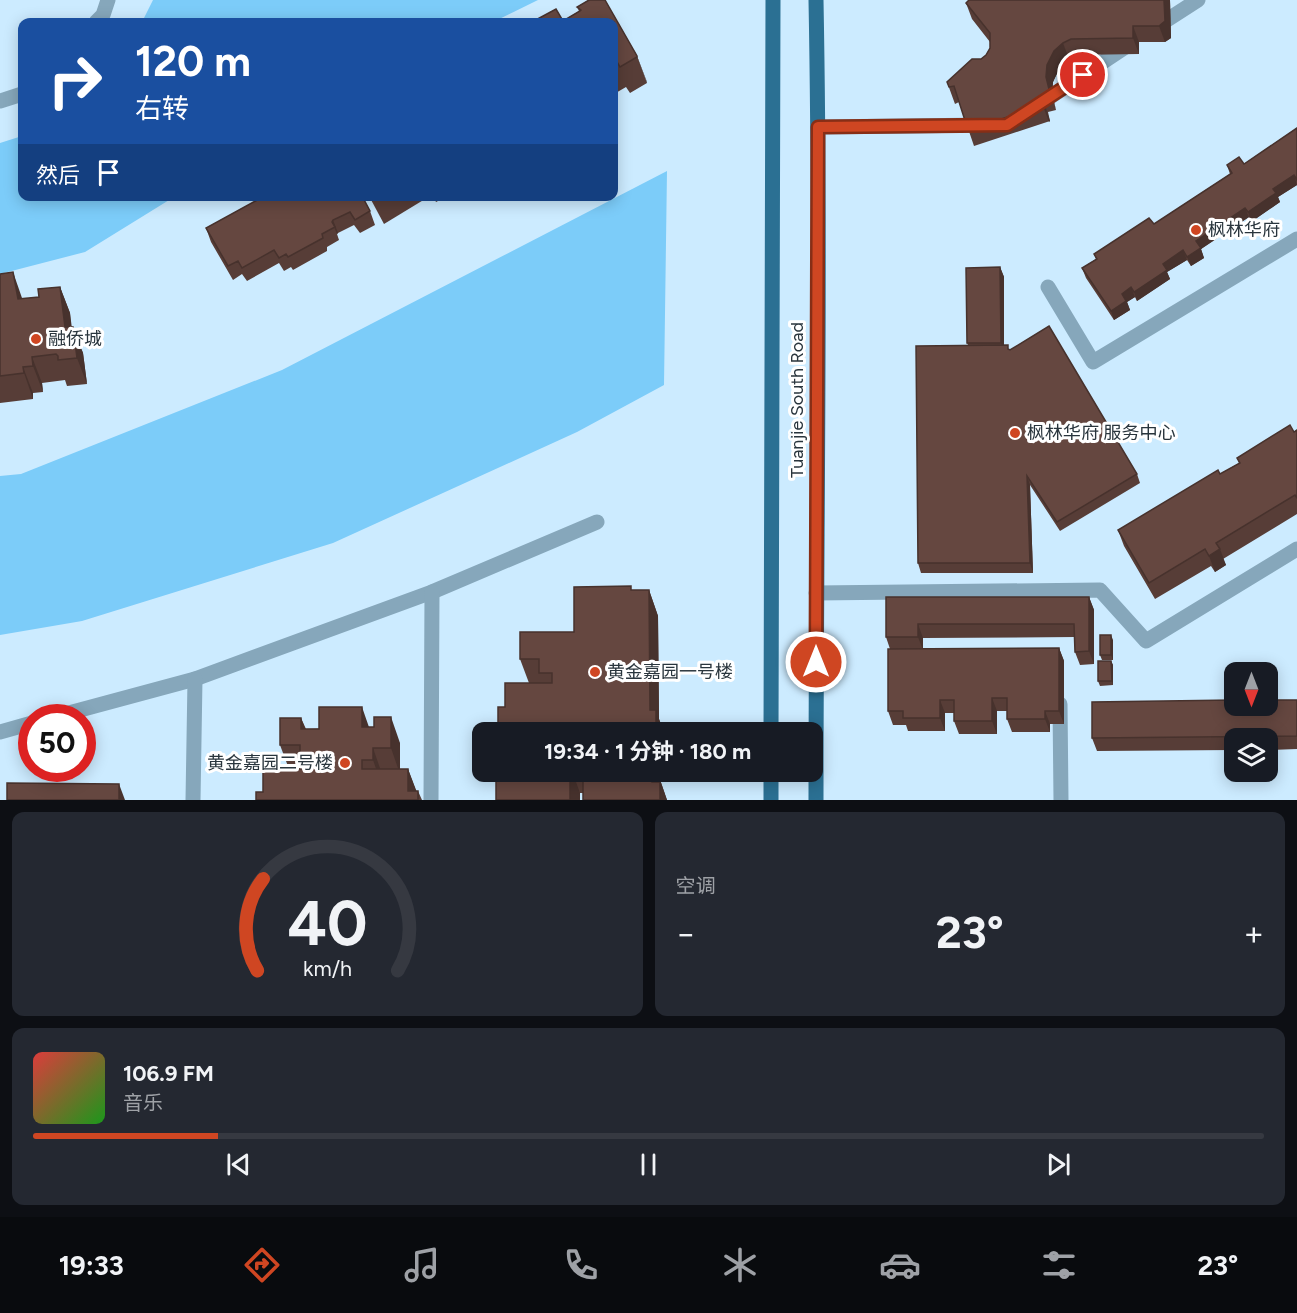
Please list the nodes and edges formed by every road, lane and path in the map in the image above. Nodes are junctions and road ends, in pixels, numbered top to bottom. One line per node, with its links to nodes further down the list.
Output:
1 (108, 0): 5 (street)
2 (772, 0): 20 (main road, Tuanjie South Road)
3 (816, 0): 10 (main road, Tuanjie South Road)
4 (1198, 0): 8 (street)
5 (100, 18)
6 (18, 95): 7 (street)
7 (0, 101)
8 (1028, 112)
9 (996, 125): 10 (street)
10 (818, 127): 16 (main road, Tuanjie South Road)
11 (1297, 239): 12 (street)
12 (1048, 287)
13 (597, 522): 15 (street)
14 (1297, 549): 16 (street)
15 (432, 592): 17 (street); 25 (street)
16 (816, 593): 27 (main road, Tuanjie South Road)
17 (195, 679): 19 (street); 24 (street)
18 (1060, 691): 28 (street)
19 (96, 706)
20 (771, 722)
21 (18, 727): 22 (street)
22 (0, 732)
23 (771, 782): 26 (main road)
24 (193, 800)
25 (431, 800)
26 (771, 800)
27 (816, 800)
28 (1061, 800)

